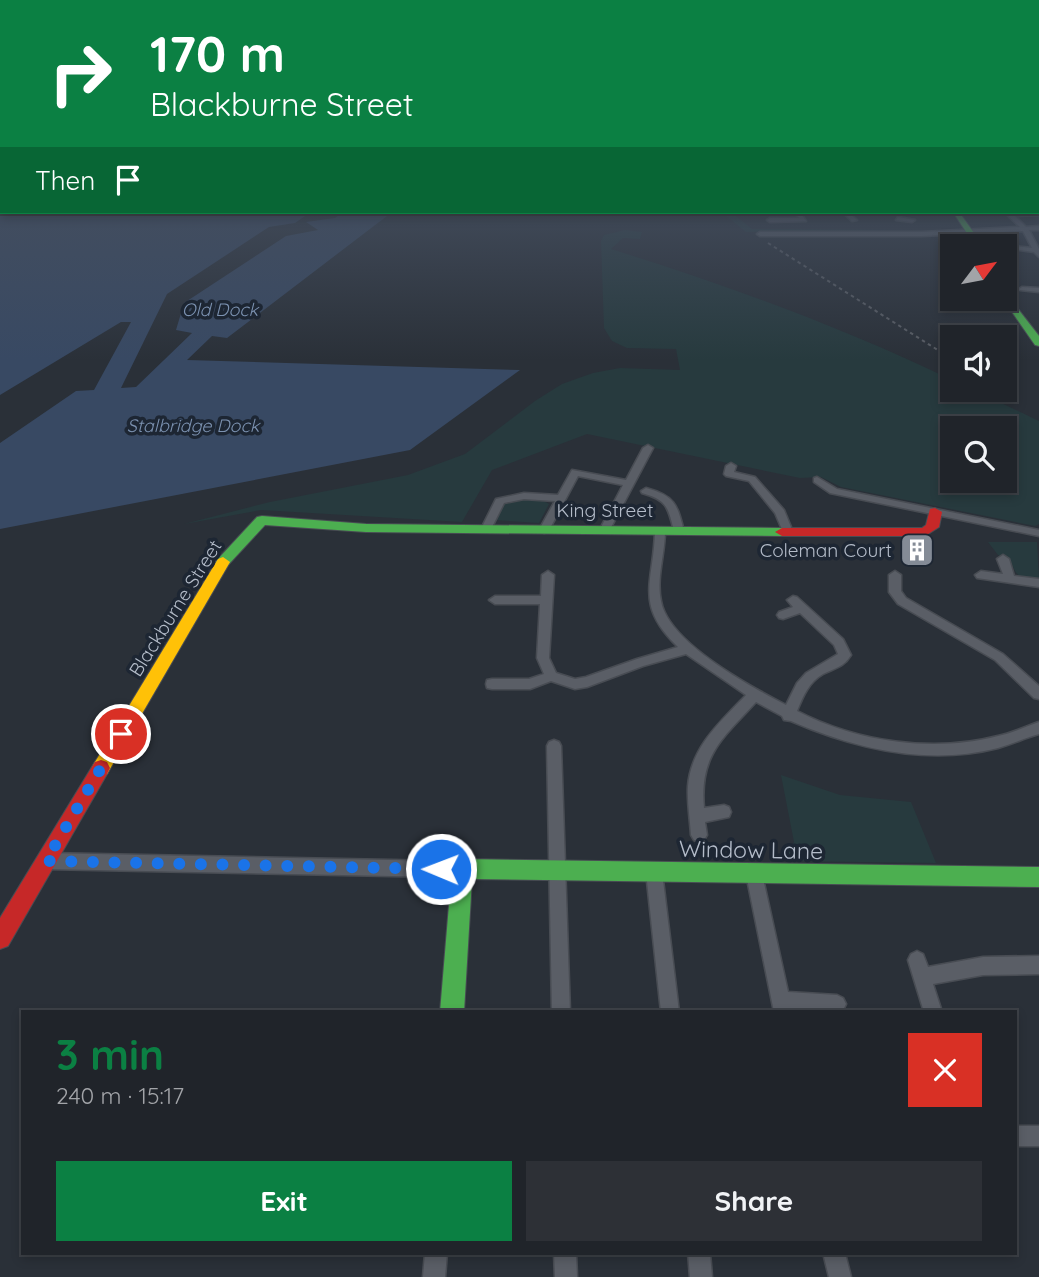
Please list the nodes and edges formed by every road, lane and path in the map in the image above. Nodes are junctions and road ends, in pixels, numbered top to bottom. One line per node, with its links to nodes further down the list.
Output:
1 (1017, 245): 2 (street)
2 (1037, 248)
3 (1023, 289): 4 (street)
4 (1039, 290)
5 (1017, 297): 7 (main road)
6 (1017, 312): 8 (main road)
7 (1039, 328)
8 (1039, 343)
9 (632, 450): 12 (street)
10 (731, 466): 22 (street)
11 (817, 480): 15 (street)
12 (628, 483): 14 (street); 19 (street)
13 (649, 495): 21 (street)
14 (560, 498): 17 (street); 18 (street)
15 (935, 512): 22 (main road, King Street); 23 (street)
16 (262, 520): 17 (main road, King Street); 44 (main road, Blackburne Street)
17 (486, 529): 18 (main road, King Street)
18 (544, 530): 19 (main road, King Street)
19 (604, 531): 20 (main road, King Street)
20 (660, 531): 21 (main road, King Street); 33 (street)
21 (679, 531): 22 (main road, King Street)
22 (788, 532)
23 (1039, 533)
24 (1003, 559): 28 (street)
25 (548, 575): 31 (street)
26 (895, 575): 36 (street)
27 (981, 575): 28 (street)
28 (1010, 579): 29 (street)
29 (1039, 583)
30 (495, 600): 31 (street)
31 (548, 600): 34 (street)
32 (783, 615): 38 (street)
33 (688, 649): 34 (street); 37 (street)
34 (551, 676): 35 (street)
35 (492, 684)
36 (1039, 694)
37 (754, 696): 38 (street); 42 (street)
38 (789, 716): 39 (street)
39 (1039, 728)
40 (554, 746): 46 (street)
41 (724, 812): 42 (street)
42 (698, 816): 43 (street)
43 (699, 835)
44 (46, 861): 45 (street); 50 (main road, Blackburne Street)
45 (441, 869)
46 (558, 872): 47 (main road, Window Lane); 54 (main road, Window Lane); 55 (street)
47 (654, 872): 48 (main road, Window Lane); 56 (street)
48 (754, 874): 49 (main road, Window Lane); 53 (street)
49 (1039, 877)
50 (0, 938)
51 (1039, 965): 57 (street)
52 (837, 1004): 53 (street)
53 (782, 1006)
54 (452, 1010)
55 (561, 1010)
56 (670, 1010)
57 (932, 1010)
58 (1017, 1136): 59 (street)
59 (1039, 1136)
60 (436, 1255): 64 (street)
61 (565, 1255): 65 (street)
62 (699, 1255): 66 (street)
63 (834, 1255): 67 (street)
64 (434, 1277)
65 (566, 1277)
66 (701, 1277)
67 (840, 1277)

